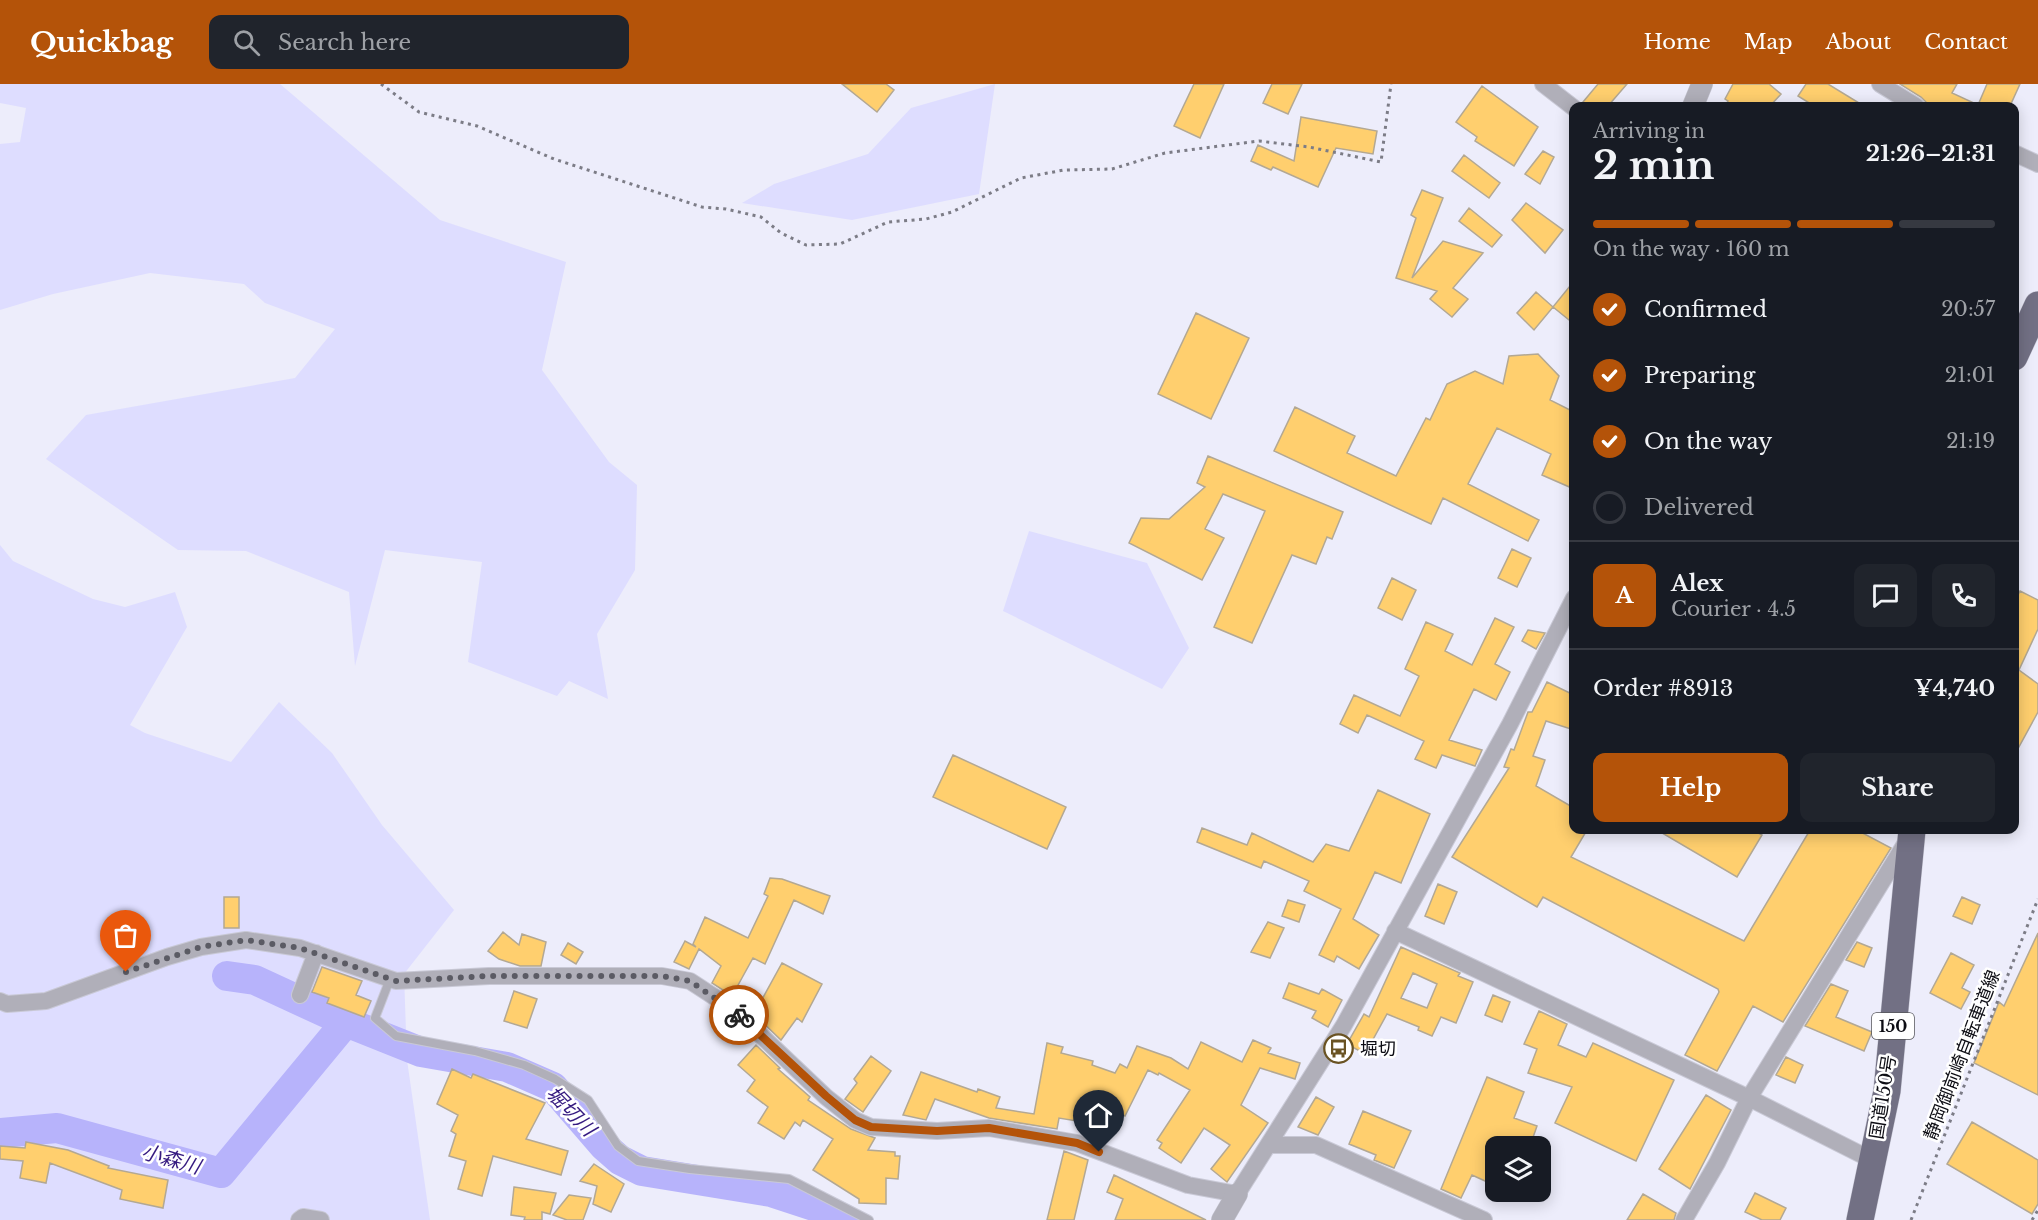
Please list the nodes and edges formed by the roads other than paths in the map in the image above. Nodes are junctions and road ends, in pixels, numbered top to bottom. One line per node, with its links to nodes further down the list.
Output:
1 (1543, 84): 6 (street)
2 (1702, 84): 4 (street)
3 (1880, 84): 5 (street)
4 (1695, 102)
5 (1909, 102)
6 (1569, 104)
7 (2019, 155): 8 (street)
8 (2038, 164)
9 (2038, 305): 10 (highway)
10 (2020, 328)
11 (1569, 608): 14 (street)
12 (1911, 834): 19 (street)
13 (1912, 834): 21 (highway, 国道150号 / 150)
14 (1395, 931): 19 (street); 20 (street)
15 (316, 953): 16 (street); 17 (street); 18 (street)
16 (390, 979): 22 (street); 25 (lane)
17 (300, 995)
18 (0, 1000)
19 (1749, 1098): 21 (street); 28 (street)
20 (1270, 1144): 22 (street); 27 (street)
21 (1872, 1160): 29 (highway, 国道150号 / 150)
22 (1237, 1194): 26 (street)
23 (299, 1220): 24 (street)
24 (321, 1220)
25 (869, 1220)
26 (1222, 1220)
27 (1484, 1220)
28 (1684, 1220)
29 (1860, 1220)

